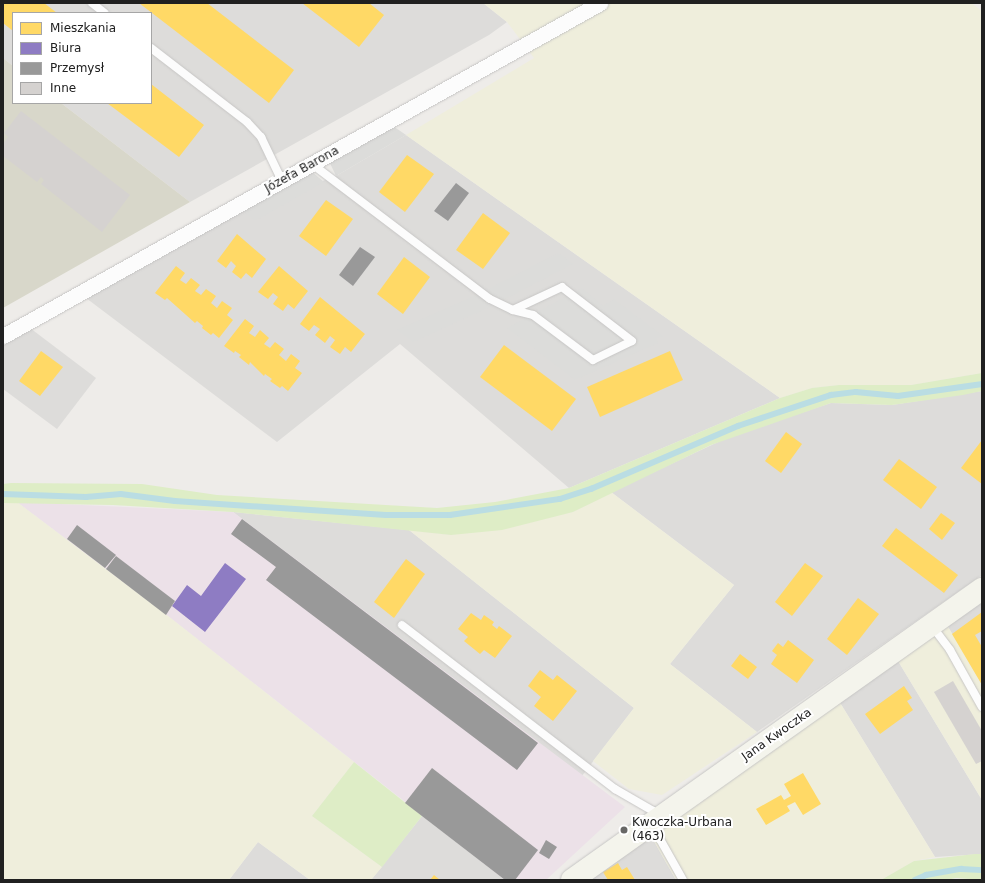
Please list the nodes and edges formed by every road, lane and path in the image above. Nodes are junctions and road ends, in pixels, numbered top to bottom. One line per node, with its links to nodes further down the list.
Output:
1 (92, 3): 3 (lane)
2 (600, 3): 5 (street, Józefa Barona)
3 (104, 12)
4 (152, 49): 6 (lane)
5 (312, 164): 6 (street, Józefa Barona); 7 (lane)
6 (282, 181): 8 (street, Józefa Barona)
7 (513, 310): 7 (lane)
8 (3, 336)
9 (982, 589): 11 (street, Jana Kwoczka)
10 (402, 625): 13 (lane)
11 (931, 625): 12 (lane); 13 (street, Jana Kwoczka)
12 (982, 706)
13 (655, 821): 14 (street, Jana Kwoczka); 15 (lane)
14 (572, 880)
15 (683, 880)

